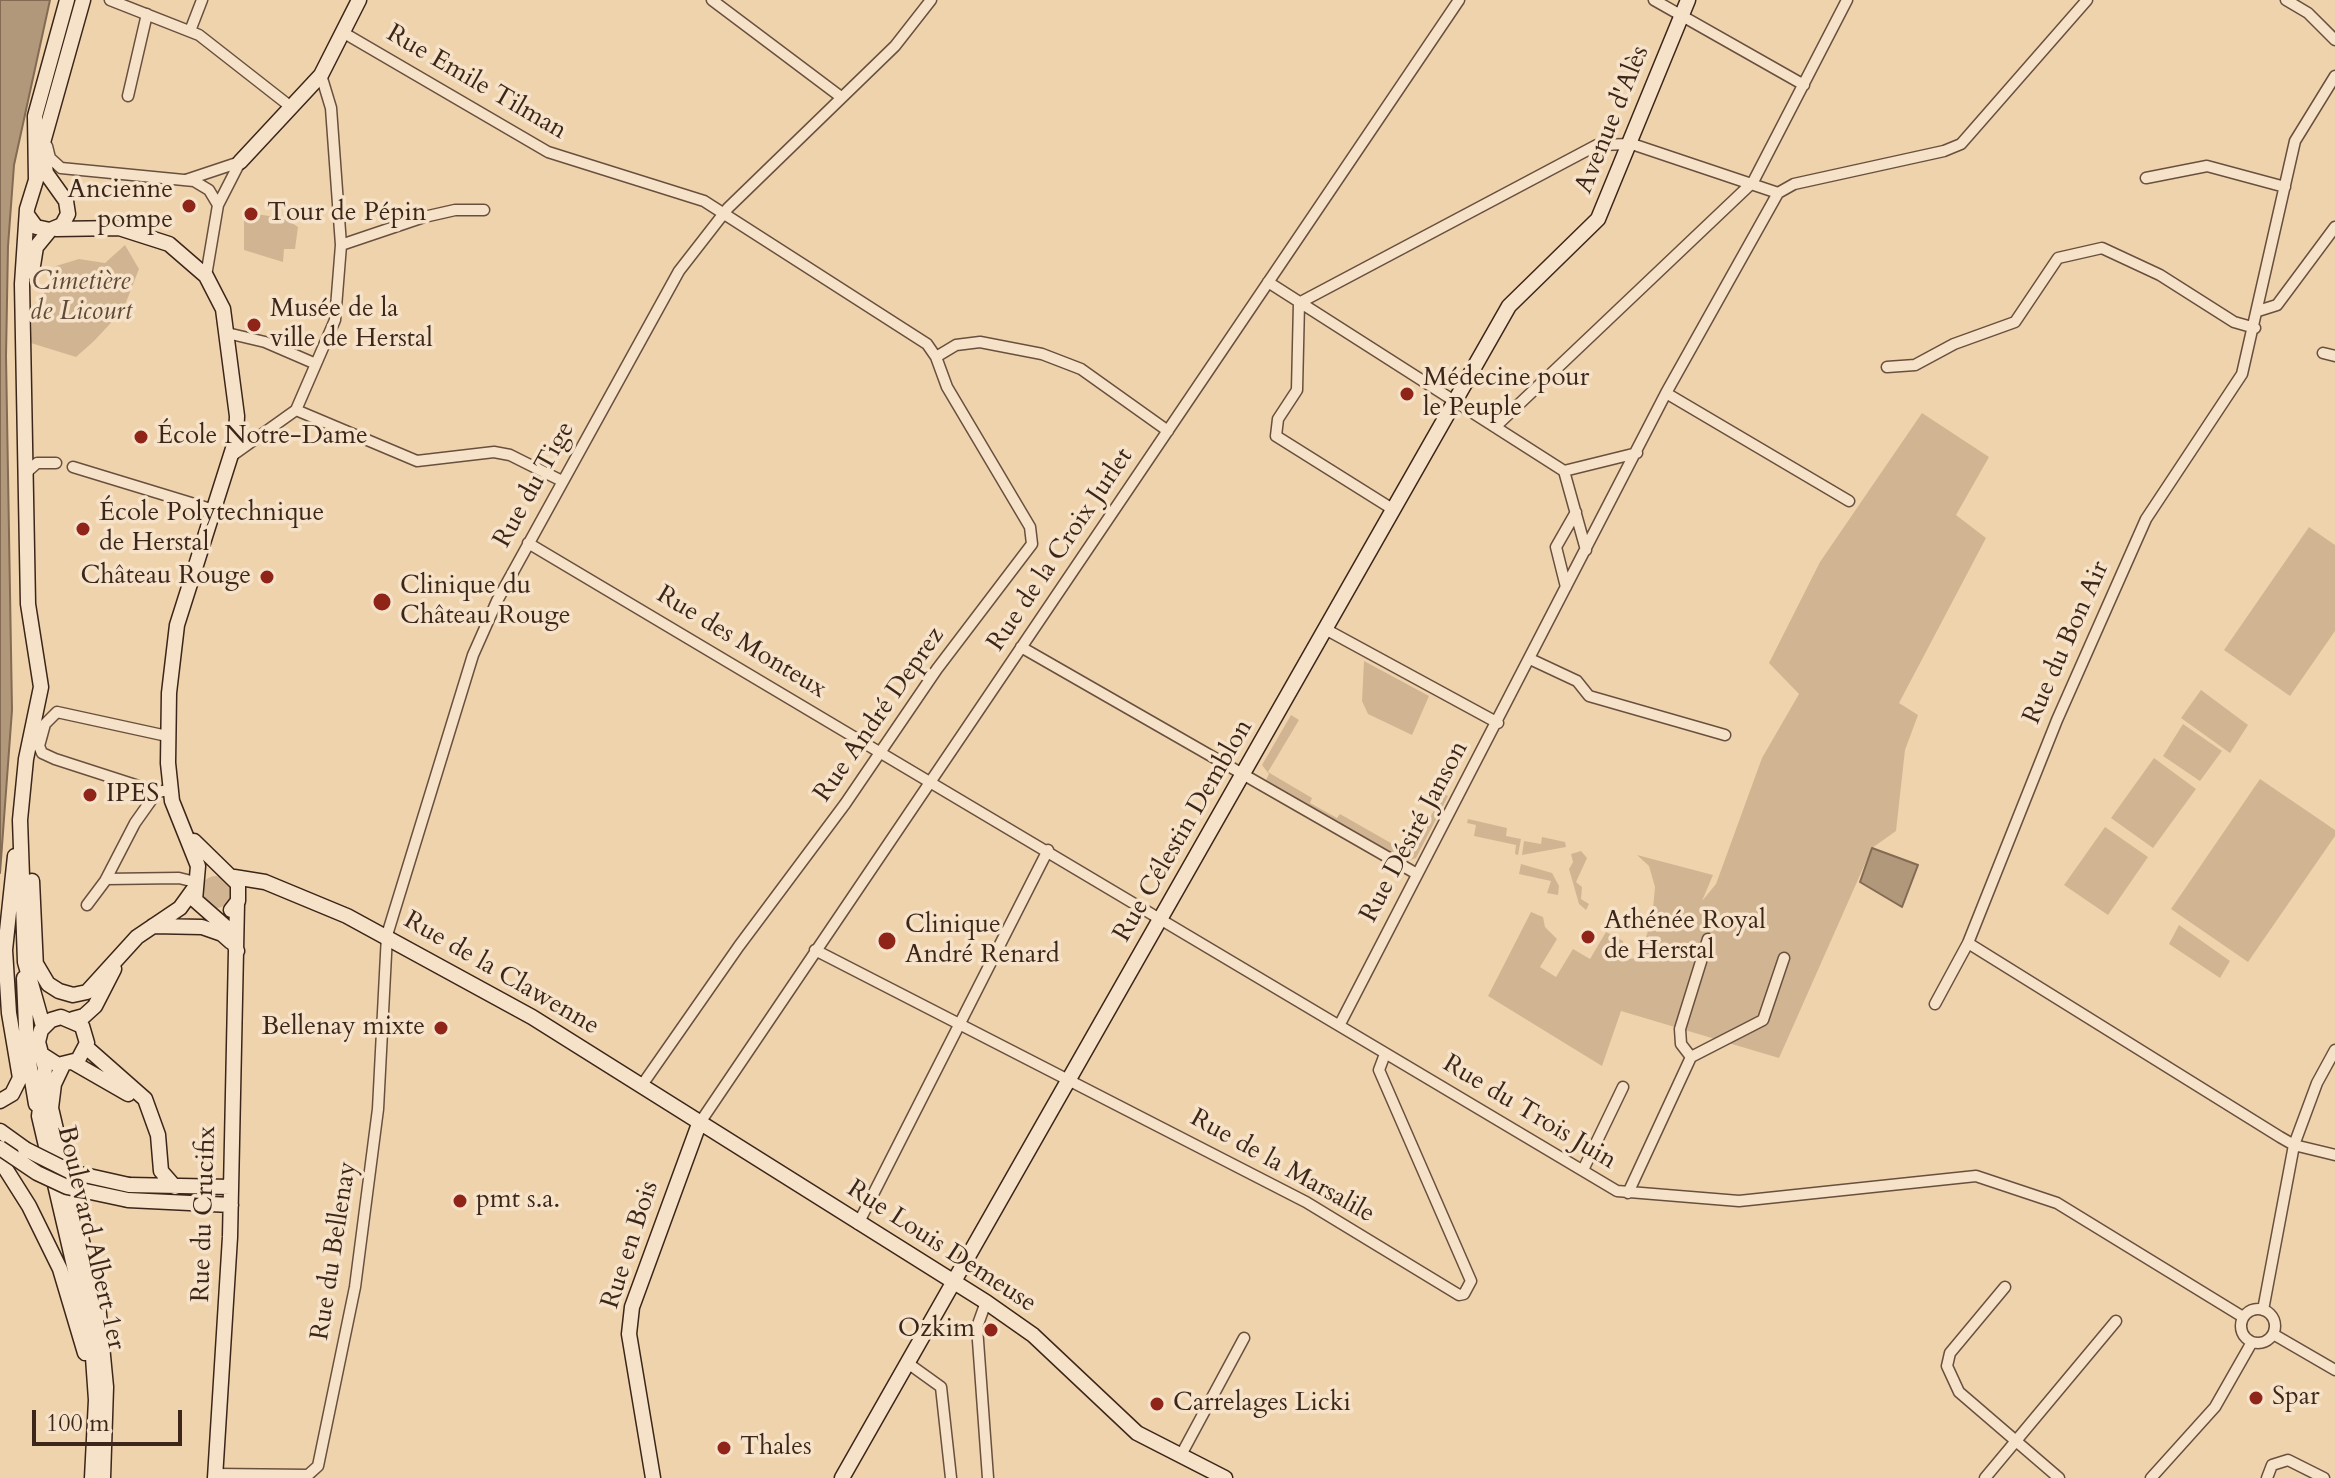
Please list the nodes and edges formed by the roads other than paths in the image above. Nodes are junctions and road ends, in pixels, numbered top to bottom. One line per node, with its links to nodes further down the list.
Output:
1 (83, 0): 24 (street)
2 (110, 0): 14 (street)
3 (202, 0): 16 (street)
4 (359, 0): 17 (street)
5 (712, 0): 23 (street)
6 (931, 0): 23 (street, Rue du Tige)
7 (1459, 0): 43 (street, Rue de la Croix Jurlet)
8 (1654, 0): 15 (street)
9 (1688, 0): 15 (street, Avenue d'Alès)
10 (1847, 0): 21 (street)
11 (2087, 0): 32 (street)
12 (2286, 0): 18 (street)
13 (68, 2): 34 (street, Boulevard Albert 1er)
14 (147, 14): 16 (street); 22 (street)
15 (1681, 15): 21 (street); 26 (street, Avenue d'Alès)
16 (190, 31): 25 (street)
17 (344, 33): 19 (street); 37 (street, Rue Emile Tilman)
18 (2335, 40)
19 (321, 75): 25 (street); 41 (street)
20 (2335, 76): 31 (street, Rue du Bon Air)
21 (1804, 85): 30 (street)
22 (128, 96)
23 (841, 97): 37 (street, Rue du Tige)
24 (52, 104): 29 (street); 33 (street)
25 (291, 107): 27 (street)
26 (1632, 144): 30 (street); 44 (street); 56 (street, Avenue d'Alès)
27 (240, 162): 29 (street); 35 (street)
28 (2146, 178): 31 (street)
29 (184, 180): 35 (street)
30 (1753, 182): 32 (street); 58 (street)
31 (2285, 187): 46 (street, Rue du Bon Air)
32 (1778, 193): 54 (street, Rue Désiré Janson)
33 (60, 194): 34 (street); 40 (street, Boulevard Albert 1er)
34 (32, 196): 38 (street, Boulevard Albert 1er)
35 (218, 205): 42 (street)
36 (484, 210): 41 (street)
37 (723, 214): 51 (street, Rue Emile Tilman); 66 (street, Rue du Tige)
38 (28, 216): 40 (street); 45 (street, Boulevard Albert 1er)
39 (2335, 227): 46 (street)
40 (53, 230): 42 (street); 45 (street, Boulevard Albert 1er)
41 (341, 245): 52 (street)
42 (206, 276): 48 (street)
43 (1268, 282): 44 (street); 59 (street, Rue de la Croix Jurlet)
44 (1299, 303): 56 (street); 69 (street)
45 (23, 308): 55 (street, Boulevard Albert 1er)
46 (2258, 311): 47 (street, Rue du Bon Air)
47 (2255, 328): 53 (street); 101 (street, Rue du Bon Air)
48 (227, 333): 52 (street); 61 (street)
49 (2323, 353): 50 (street)
50 (2335, 356)
51 (936, 357): 59 (street); 81 (street, Rue André Deprez)
52 (316, 364): 57 (street)
53 (1887, 367)
54 (1666, 393): 60 (street, Rue Désiré Janson); 67 (street)
55 (22, 395): 65 (street, Boulevard Albert 1er); 71 (street, Boulevard Albert 1er)
56 (1456, 403): 58 (street); 69 (street, Rue Célestin Demblon)
57 (296, 410): 61 (street); 66 (street)
58 (1495, 427): 64 (street)
59 (1168, 431): 76 (street, Rue de la Croix Jurlet)
60 (1637, 453): 64 (street); 73 (street, Rue Désiré Janson)
61 (233, 455): 68 (street)
62 (56, 463): 65 (street)
63 (73, 467): 68 (street)
64 (1564, 471): 70 (street)
65 (27, 472): 71 (street, Boulevard Albert 1er)
66 (562, 481): 72 (street, Rue du Tige)
67 (1849, 501)
68 (214, 510): 80 (street)
69 (1394, 510): 75 (street, Rue Célestin Demblon)
70 (1576, 512): 73 (street); 74 (street)
71 (25, 521): 85 (street, Boulevard Albert 1er)
72 (528, 543): 81 (street, Rue des Monteux); 99 (street, Rue du Tige)
73 (1586, 550): 74 (street, Rue Désiré Janson)
74 (1566, 587): 77 (street, Rue Désiré Janson)
75 (1327, 630): 78 (street); 82 (street, Rue Célestin Demblon)
76 (1021, 647): 82 (street); 83 (street, Rue de la Croix Jurlet)
77 (1530, 659): 78 (street, Rue Désiré Janson); 79 (street)
78 (1498, 723): 89 (street, Rue Désiré Janson)
79 (1725, 735)
80 (167, 736): 84 (street); 84 (street)
81 (881, 751): 83 (street, Rue des Monteux); 120 (street, Rue André Deprez)
82 (1243, 776): 89 (street); 97 (street, Rue Célestin Demblon)
83 (932, 781): 87 (street, Rue du Trois Juin); 102 (street, Rue de la Croix Jurlet)
84 (163, 791): 86 (street); 91 (street)
85 (22, 814): 106 (street, Boulevard Albert 1er); 122 (street)
86 (180, 822): 88 (street); 92 (street)
87 (1048, 850): 97 (street, Rue du Trois Juin); 110 (street)
88 (221, 869): 90 (street); 92 (street)
89 (1417, 874): 111 (street, Rue Désiré Janson)
90 (234, 877): 93 (street, Rue de la Clawenne); 94 (street)
91 (106, 879): 92 (street); 95 (street)
92 (195, 883): 96 (street); 98 (street)
93 (269, 885): 94 (street); 99 (street, Rue de la Clawenne)
94 (237, 902): 96 (street); 104 (street, Rue du Crucifix)
95 (87, 905)
96 (209, 914): 98 (street); 104 (street)
97 (1162, 920): 111 (street, Rue du Trois Juin); 119 (street, Rue Célestin Demblon)
98 (152, 926): 103 (street); 104 (street)
99 (387, 935): 120 (street, Rue de la Clawenne); 154 (street, Rue du Bellenay)
100 (1708, 939): 117 (street)
101 (1968, 943): 108 (street, Rue du Bon Air); 127 (street)
102 (815, 950): 110 (street); 125 (street, Rue de la Croix Jurlet)
103 (124, 951): 106 (street); 107 (street)
104 (237, 951): 134 (street, Rue du Crucifix)
105 (1784, 958): 117 (street)
106 (30, 962): 109 (street, Boulevard Albert 1er); 112 (street, Boulevard Albert 1er); 123 (street)
107 (110, 980): 109 (street); 113 (street)
108 (1935, 1004)
109 (65, 1018): 112 (street); 113 (street, Boulevard Albert 1er)
110 (960, 1023): 119 (street); 138 (street)
111 (1340, 1024): 115 (street, Rue du Trois Juin)
112 (43, 1026): 116 (street, Boulevard Albert 1er)
113 (86, 1043): 118 (street, Boulevard Albert 1er); 124 (street)
114 (2335, 1050): 127 (street)
115 (1385, 1054): 119 (street, Rue de la Marsalile); 132 (street, Rue du Trois Juin)
116 (44, 1056): 118 (street); 123 (street, Boulevard Albert 1er)
117 (1691, 1057): 136 (street)
118 (68, 1064): 124 (street); 157 (street, Boulevard Albert 1er)
119 (1071, 1079): 139 (street, Rue Célestin Demblon)
120 (642, 1085): 125 (street, Rue de la Clawenne)
121 (1623, 1087): 132 (street)
122 (0, 1101)
123 (39, 1116): 150 (street, Boulevard Albert 1er)
124 (154, 1122): 131 (street)
125 (699, 1124): 138 (street, Rue Louis Demeuse); 158 (street, Rue en Bois)
126 (0, 1131): 135 (street, bridge)
127 (2294, 1145): 129 (street); 142 (street)
128 (0, 1148): 135 (street, bridge)
129 (2335, 1155)
130 (0, 1160): 150 (street)
131 (159, 1164): 133 (street); 135 (street)
132 (1583, 1170): 136 (street, Rue du Trois Juin)
133 (175, 1187): 134 (street); 135 (street)
134 (231, 1187): 137 (street, Rue du Crucifix)
135 (131, 1190): 137 (street)
136 (1628, 1193): 143 (street, Rue du Trois Juin)
137 (231, 1205): 154 (street, Rue du Crucifix)
138 (858, 1224): 139 (street, Rue Louis Demeuse)
139 (953, 1283): 141 (street, Rue Louis Demeuse); 148 (street, Rue Célestin Demblon)
140 (2005, 1287): 151 (street)
141 (986, 1302): 153 (street, Rue Louis Demeuse); 161 (street)
142 (2263, 1310): 143 (street); 145 (street)
143 (2243, 1317): 147 (street)
144 (2116, 1321): 151 (street)
145 (2273, 1334): 147 (street); 149 (street)
146 (1244, 1338): 153 (street)
147 (2252, 1342): 165 (street)
148 (909, 1364): 159 (street, Rue Célestin Demblon); 160 (street)
149 (2335, 1370)
150 (96, 1400): 152 (street, Boulevard Albert 1er)
151 (2016, 1441): 163 (street); 164 (street)
152 (95, 1448): 155 (street); 156 (street, Boulevard Albert 1er)
153 (1181, 1455): 162 (street, Rue Louis Demeuse)
154 (215, 1476)
155 (86, 1478)
156 (92, 1478)
157 (103, 1478)
158 (653, 1478)
159 (842, 1478)
160 (951, 1478)
161 (988, 1478)
162 (1225, 1478)
163 (1985, 1478)
164 (2059, 1478)
165 (2151, 1478)
166 (2267, 1478): 167 (street)
167 (2324, 1478)

